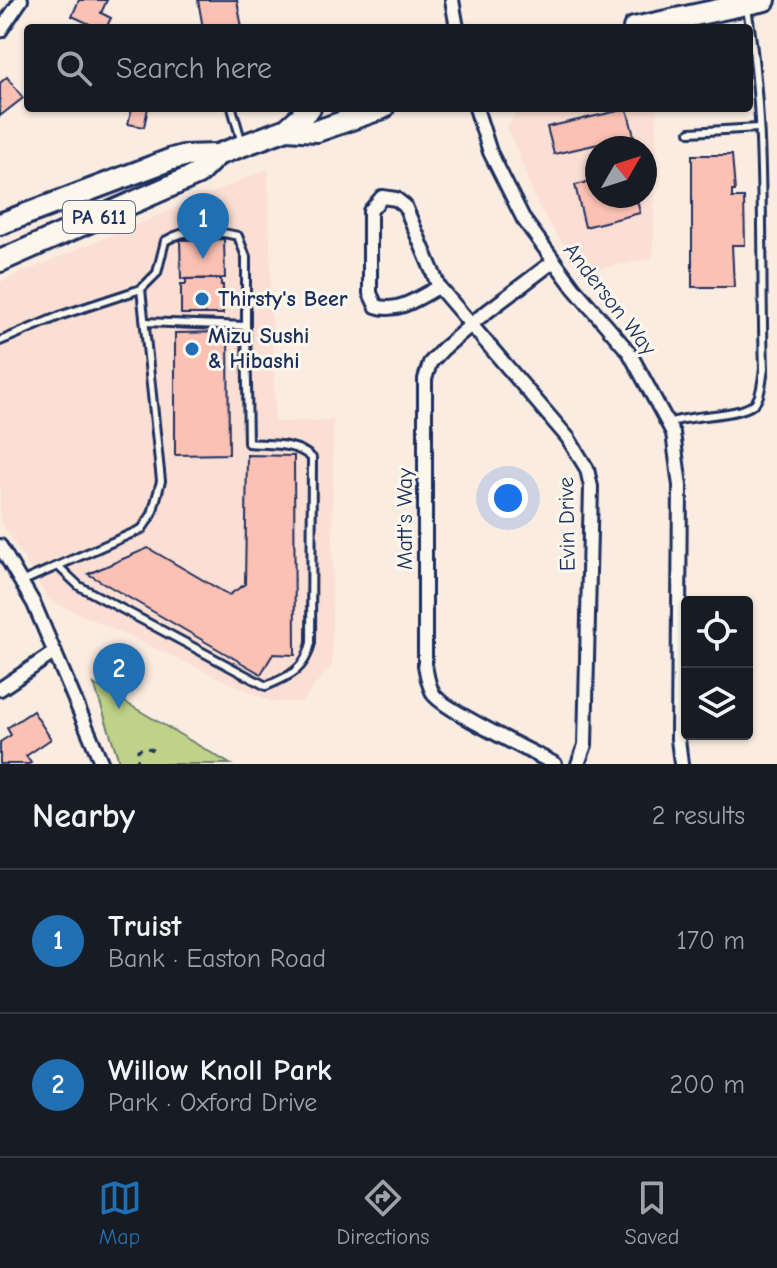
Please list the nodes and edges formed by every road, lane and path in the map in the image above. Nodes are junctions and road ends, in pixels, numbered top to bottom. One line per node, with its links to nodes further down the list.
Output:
1 (21, 0): 7 (street)
2 (452, 0): 5 (street)
3 (758, 1): 4 (highway); 12 (lane)
4 (716, 4): 6 (highway)
5 (456, 24)
6 (648, 24)
7 (2, 25)
8 (233, 112): 15 (lane)
9 (306, 112): 13 (highway, PA 611)
10 (372, 112): 13 (highway, PA 611)
11 (477, 112): 19 (street, Anderson Way)
12 (758, 128): 14 (lane); 26 (lane)
13 (287, 129): 15 (highway, PA 611)
14 (690, 132)
15 (243, 145): 16 (highway, PA 611)
16 (217, 155): 17 (highway, PA 611); 18 (highway, PA 611)
17 (0, 224)
18 (0, 261)
19 (554, 261): 23 (street, Matt's Way); 26 (street, Anderson Way)
20 (439, 287): 20 (street, Evin Drive); 23 (street, Evin Drive)
21 (141, 289): 22 (lane); 24 (lane); 25 (lane)
22 (145, 322): 24 (lane); 28 (lane)
23 (471, 324): 35 (street, Matt's Way); 36 (street, Evin Drive)
24 (246, 326): 28 (lane)
25 (0, 341)
26 (668, 423): 37 (street, Anderson Way)
27 (0, 546): 29 (street)
28 (58, 566): 29 (lane)
29 (21, 582): 30 (street)
30 (55, 652): 31 (street); 33 (street)
31 (0, 689)
32 (153, 750): 34 (path)
33 (102, 764)
34 (137, 764)
35 (555, 764)
36 (578, 764)
37 (681, 764)

